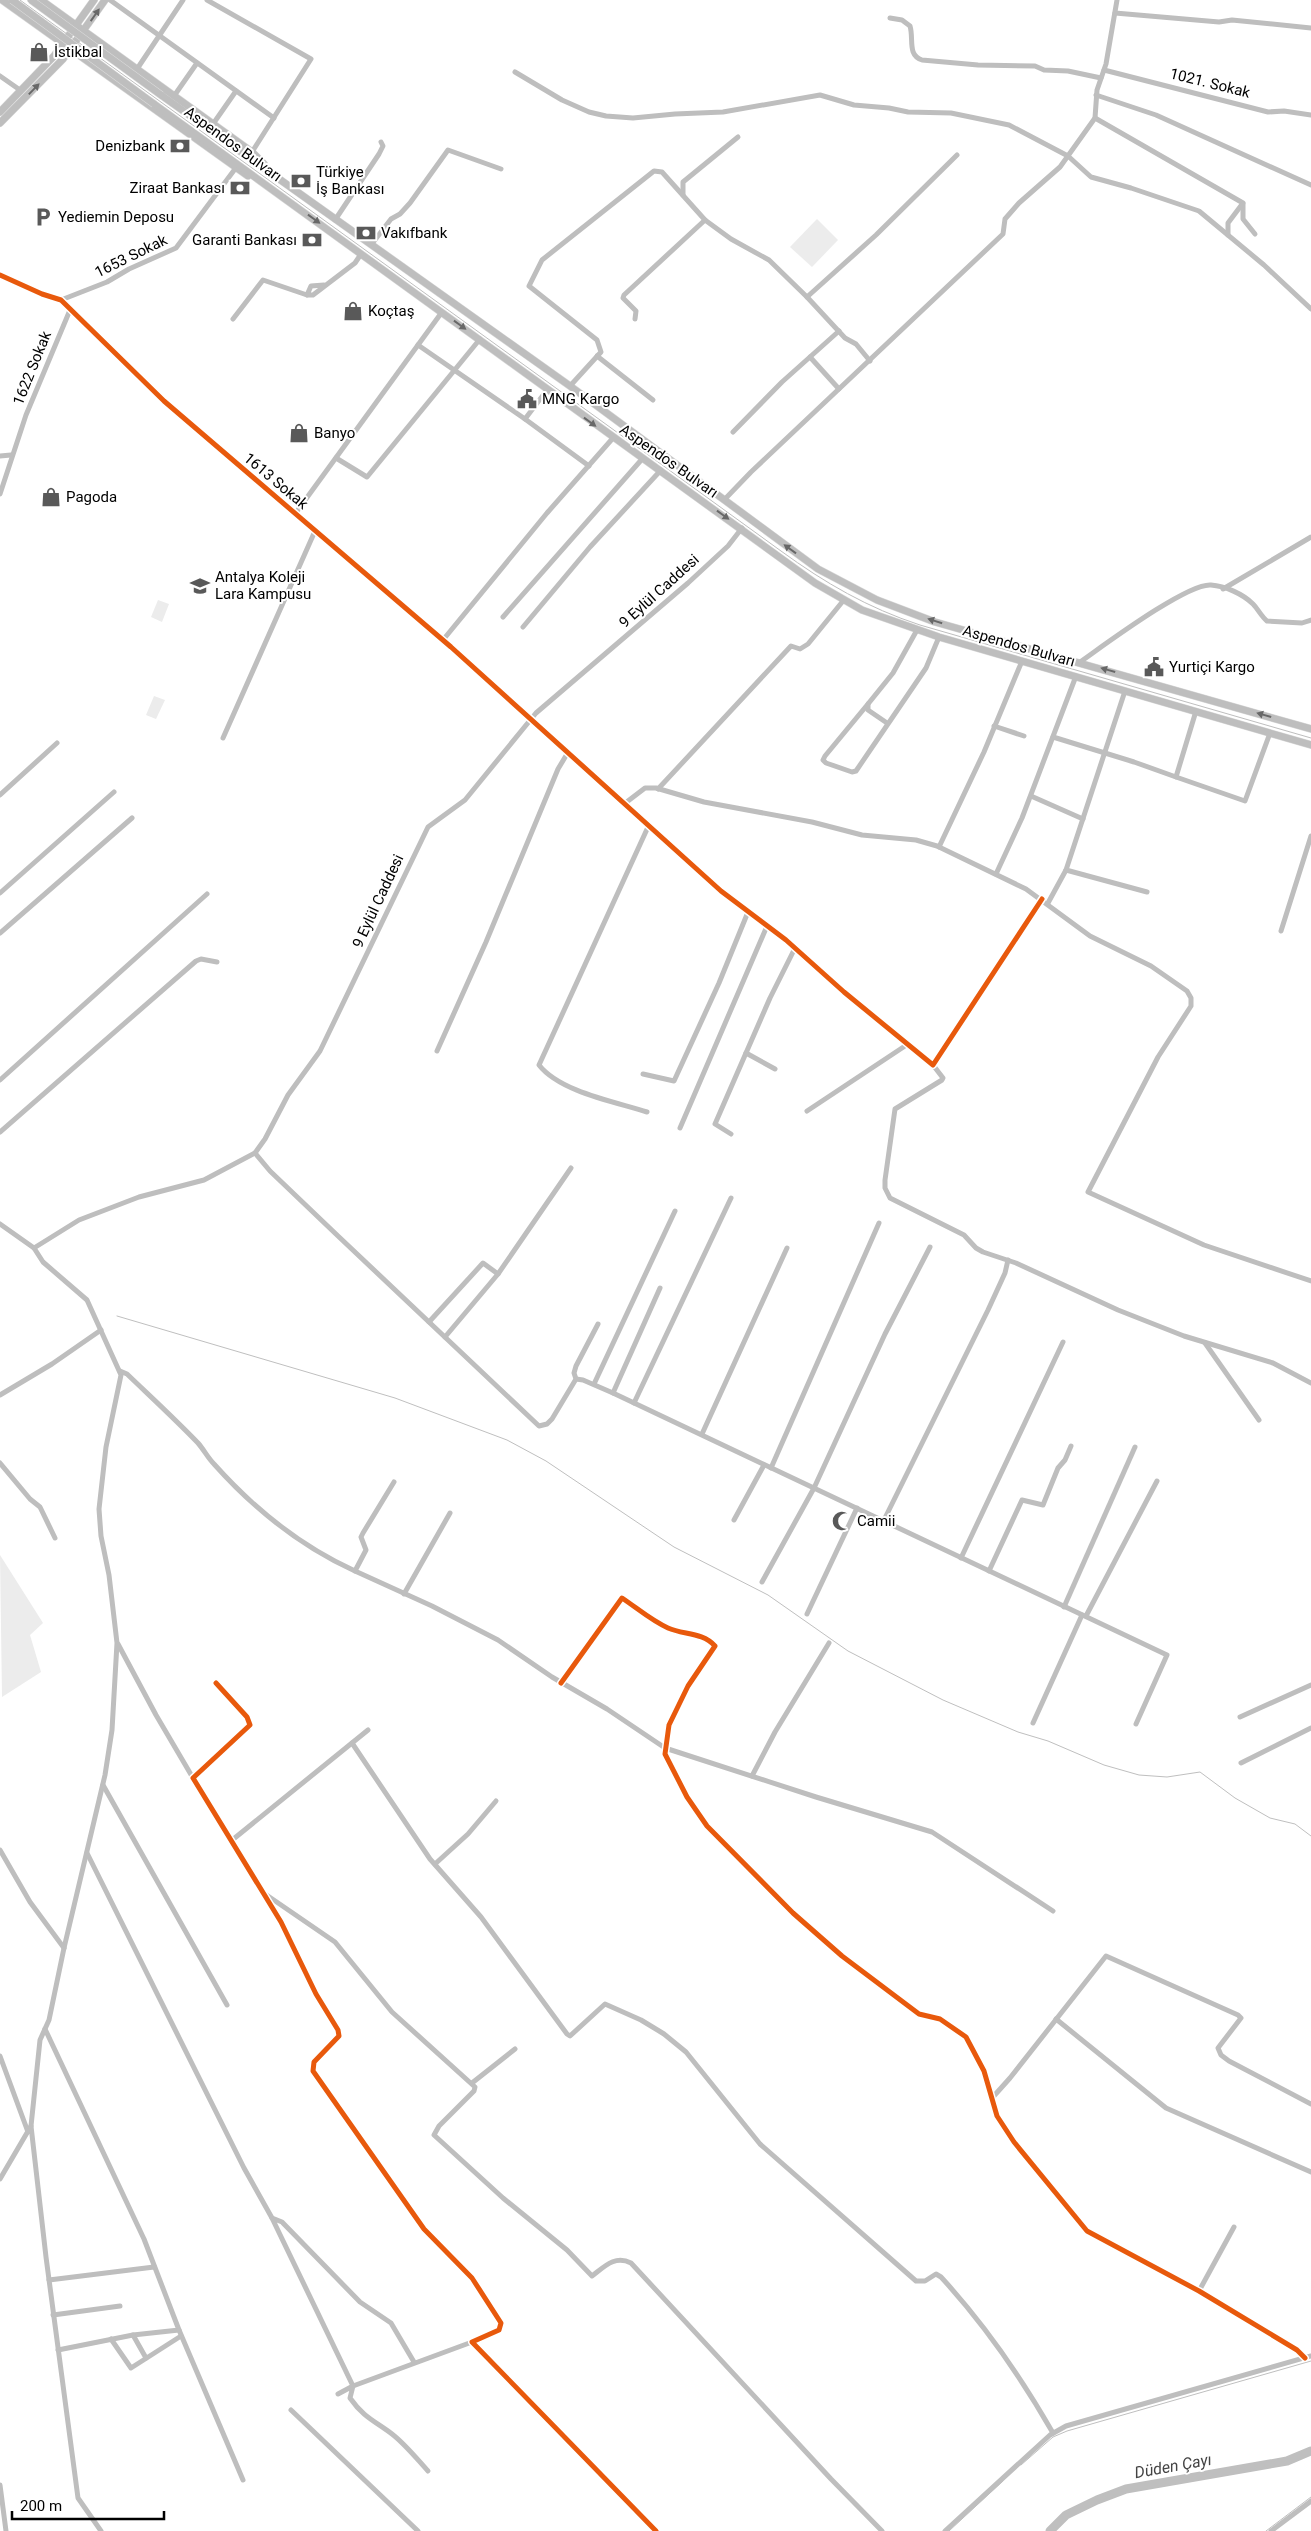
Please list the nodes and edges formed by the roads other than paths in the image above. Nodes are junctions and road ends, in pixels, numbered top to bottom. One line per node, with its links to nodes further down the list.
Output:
1 (2, 0): 17 (main road)
2 (12, 0): 48 (main road, Aspendos Bulvarı, bridge)
3 (31, 0): 46 (main road, Aspendos Bulvarı, bridge)
4 (41, 0): 12 (main road)
5 (94, 0): 14 (main road)
6 (106, 0): 16 (main road, one-way to 6)
7 (110, 0): 18 (street)
8 (183, 0): 18 (street)
9 (207, 0): 35 (street)
10 (1117, 0): 11 (street)
11 (1114, 13): 15 (street); 25 (street)
12 (65, 18): 14 (main road); 17 (main road)
13 (890, 18): 28 (street)
14 (76, 26): 16 (main road); 20 (main road)
15 (1311, 28)
16 (84, 31): 19 (main road); 21 (main road)
17 (51, 35): 20 (main road)
18 (161, 37): 23 (street); 24 (street)
19 (94, 38): 22 (main road); 24 (main road)
20 (63, 44): 21 (main road); 29 (main road)
21 (70, 50): 22 (main road); 37 (main road, one-way to 21)
22 (82, 58): 44 (main road)
23 (197, 63): 30 (street); 32 (street)
24 (137, 69): 32 (main road)
25 (1104, 70): 28 (street); 34 (street, 1021. Sokak)
26 (515, 72): 43 (street)
27 (0, 76): 29 (street)
28 (1101, 78): 31 (street)
29 (20, 90): 33 (main road)
30 (236, 91): 35 (street); 38 (street)
31 (1096, 95): 36 (street); 47 (street)
32 (174, 96): 38 (main road)
33 (0, 112)
34 (1311, 115)
35 (274, 118): 41 (street)
36 (1095, 118): 43 (street); 50 (street)
37 (0, 124)
38 (212, 124): 41 (main road)
39 (738, 137): 49 (street)
40 (381, 142): 51 (street)
41 (252, 152): 46 (main road)
42 (957, 155): 58 (street)
43 (1068, 156): 54 (street); 70 (street)
44 (235, 169): 48 (main road); 59 (street, 1653 Sokak)
45 (501, 169): 55 (street)
46 (280, 180): 51 (main road, Aspendos Bulvarı)
47 (1311, 185)
48 (274, 191): 56 (main road, Aspendos Bulvarı, one-way to 56)
49 (683, 196): 52 (street); 68 (street)
50 (1242, 203): 53 (street); 54 (street)
51 (335, 220): 55 (main road, Aspendos Bulvarı)
52 (705, 220): 58 (street); 64 (street)
53 (1254, 234)
54 (1228, 235): 60 (street)
55 (371, 245): 72 (main road, Aspendos Bulvarı)
56 (362, 254): 62 (main road, Aspendos Bulvarı); 63 (street)
57 (0, 275): 59 (street, 1613 Sokak)
58 (807, 297): 65 (street)
59 (61, 300): 61 (street, 1613 Sokak)
60 (1311, 309)
61 (70, 310): 79 (street, 1622 Sokak); 87 (street, 1613 Sokak)
62 (442, 312): 66 (main road, Aspendos Bulvarı, one-way to 66); 67 (street)
63 (233, 319)
64 (635, 320)
65 (839, 330): 69 (street); 70 (street)
66 (480, 339): 71 (street); 73 (main road, Aspendos Bulvarı)
67 (418, 345): 71 (street); 81 (street)
68 (597, 356): 72 (street); 75 (street)
69 (810, 357): 74 (street); 77 (street)
70 (870, 360): 74 (street)
71 (454, 371): 76 (street); 81 (street)
72 (570, 386): 86 (main road, Aspendos Bulvarı)
73 (547, 390): 76 (street); 78 (main road, Aspendos Bulvarı, one-way to 78)
74 (839, 390): 86 (street)
75 (653, 400)
76 (525, 419): 83 (street)
77 (733, 432)
78 (613, 438): 82 (main road, Aspendos Bulvarı); 83 (street)
79 (11, 455): 80 (street); 85 (street, 1622 Sokak)
80 (0, 456)
81 (336, 458): 87 (street)
82 (643, 458): 84 (main road, Aspendos Bulvarı); 93 (street)
83 (589, 466): 98 (street)
84 (660, 470): 88 (main road, Aspendos Bulvarı, one-way to 88); 95 (street)
85 (0, 494)
86 (725, 499): 100 (main road, Aspendos Bulvarı, one-way to 86)
87 (295, 514): 89 (street, 1613 Sokak)
88 (742, 528): 92 (main road, Aspendos Bulvarı); 105 (street, 9 Eylül Caddesi)
89 (315, 531): 98 (street, 1613 Sokak); 112 (street)
90 (1311, 537): 91 (street)
91 (1223, 588): 94 (street); 100 (street)
92 (843, 601): 96 (main road, Aspendos Bulvarı); 118 (street)
93 (503, 617)
94 (1311, 620)
95 (523, 627)
96 (917, 630): 97 (main road, Aspendos Bulvarı); 103 (street)
97 (939, 638): 99 (main road, Aspendos Bulvarı); 106 (street)
98 (443, 640): 105 (street, 1613 Sokak)
99 (1022, 661): 101 (main road, Aspendos Bulvarı); 107 (street)
100 (1080, 662): 108 (main road, Aspendos Bulvarı, one-way to 100)
101 (1076, 676): 102 (main road, Aspendos Bulvarı); 111 (street)
102 (1125, 690): 104 (main road, Aspendos Bulvarı); 115 (street)
103 (868, 704): 106 (street); 106 (street)
104 (1196, 711): 109 (main road, Aspendos Bulvarı); 117 (street)
105 (531, 718): 116 (street, 1613 Sokak); 153 (street, 9 Eylül Caddesi)
106 (887, 723)
107 (994, 726): 110 (street); 127 (street)
108 (1311, 729)
109 (1270, 732): 114 (main road, Aspendos Bulvarı); 117 (street)
110 (1024, 736)
111 (1053, 737): 115 (street); 121 (street)
112 (222, 738)
113 (57, 743): 120 (street)
114 (1311, 744)
115 (1106, 753): 117 (street); 124 (street)
116 (567, 754): 122 (street, 1613 Sokak); 142 (street)
117 (1176, 777)
118 (658, 789): 122 (street); 127 (street)
119 (114, 792): 131 (street)
120 (0, 795)
121 (1031, 796): 124 (street); 129 (street)
122 (624, 804): 125 (street, 1613 Sokak)
123 (132, 818): 138 (street)
124 (1083, 819): 128 (street)
125 (648, 827): 135 (street, 1613 Sokak); 149 (street)
126 (1311, 836): 137 (street)
127 (939, 847): 129 (street)
128 (1066, 870): 130 (street); 134 (street)
129 (996, 874): 133 (street)
130 (1147, 892)
131 (0, 893)
132 (206, 894): 147 (street)
133 (1042, 899): 134 (street); 144 (street)
134 (1048, 903): 164 (street)
135 (748, 912): 136 (street, 1613 Sokak); 146 (street)
136 (767, 926): 139 (street, 1613 Sokak); 150 (street)
137 (1281, 931)
138 (0, 933)
139 (795, 948): 141 (street, 1613 Sokak); 143 (street)
140 (217, 962): 151 (street)
141 (908, 1044): 144 (street, 1613 Sokak); 148 (street)
142 (437, 1051)
143 (746, 1053): 145 (street); 152 (street)
144 (933, 1066): 162 (street)
145 (775, 1069)
146 (643, 1074)
147 (0, 1080)
148 (808, 1111)
149 (647, 1112)
150 (680, 1128)
151 (0, 1132)
152 (731, 1134)
153 (255, 1153): 160 (street, 9 Eylül Caddesi); 166 (street)
154 (571, 1168): 163 (street)
155 (731, 1198): 178 (street)
156 (675, 1212): 175 (street)
157 (879, 1223): 185 (street)
158 (0, 1224): 160 (street)
159 (930, 1247): 188 (street)
160 (34, 1248): 168 (street)
161 (787, 1248): 180 (street)
162 (1008, 1260): 171 (street); 192 (street)
163 (498, 1274): 166 (street); 169 (street)
164 (1311, 1281)
165 (660, 1288): 176 (street)
166 (429, 1322): 169 (street)
167 (598, 1324): 173 (street)
168 (101, 1330): 172 (street); 177 (street)
169 (445, 1337): 173 (street)
170 (1062, 1342): 194 (street)
171 (1204, 1344): 174 (street); 179 (street)
172 (119, 1370): 195 (street); 202 (street)
173 (576, 1379): 175 (street)
174 (1311, 1383)
175 (594, 1384): 176 (street)
176 (613, 1393): 178 (street)
177 (0, 1395)
178 (634, 1403): 180 (street)
179 (1259, 1420)
180 (702, 1434): 184 (street)
181 (1070, 1446): 196 (street)
182 (1135, 1447): 199 (street)
183 (0, 1463): 193 (street)
184 (764, 1465): 185 (street); 191 (street)
185 (771, 1468): 188 (street)
186 (1157, 1481): 201 (street)
187 (394, 1482): 195 (street)
188 (814, 1488): 189 (street); 197 (street)
189 (857, 1508): 192 (street); 200 (street)
190 (450, 1513): 198 (street)
191 (734, 1520)
192 (884, 1520): 194 (street)
193 (55, 1538)
194 (961, 1558): 196 (street)
195 (355, 1571): 198 (street)
196 (990, 1571): 199 (street)
197 (762, 1582)
198 (404, 1594): 205 (street)
199 (1064, 1607): 201 (street)
200 (807, 1614)
201 (1084, 1616): 208 (street); 209 (street)
202 (117, 1643): 216 (street); 217 (street)
203 (829, 1643): 215 (street)
204 (216, 1683): 216 (street)
205 (561, 1683): 213 (street); 213 (street)
206 (1311, 1685): 207 (street)
207 (1240, 1716)
208 (1033, 1723)
209 (1136, 1724)
210 (1311, 1728): 214 (street)
211 (368, 1730): 212 (street)
212 (352, 1743): 219 (street); 222 (street)
213 (665, 1748): 215 (street); 232 (street)
214 (1241, 1763)
215 (752, 1776): 224 (street)
216 (193, 1778): 219 (street)
217 (103, 1785): 221 (street); 226 (street)
218 (496, 1801): 222 (street)
219 (231, 1841): 223 (street)
220 (0, 1850): 225 (street)
221 (86, 1852): 225 (street); 238 (street)
222 (435, 1864): 256 (street)
223 (262, 1892): 231 (street); 248 (street)
224 (1053, 1911)
225 (64, 1948): 228 (street)
226 (227, 2005)
227 (1056, 2019): 232 (street); 233 (street); 236 (street)
228 (45, 2029): 234 (street); 240 (street)
229 (515, 2048): 231 (street)
230 (0, 2056): 235 (street)
231 (472, 2083): 265 (street)
232 (993, 2096): 242 (street)
233 (1311, 2104)
234 (31, 2126): 235 (street); 241 (street)
235 (28, 2132): 237 (street)
236 (1311, 2172)
237 (0, 2179)
238 (272, 2218): 252 (street); 253 (street)
239 (1234, 2227): 242 (street)
240 (154, 2267): 241 (street); 245 (street)
241 (49, 2280): 244 (street)
242 (1199, 2292): 250 (street)
243 (120, 2306): 244 (street)
244 (53, 2316): 249 (street)
245 (180, 2333): 246 (street); 251 (street); 258 (street)
246 (133, 2335): 247 (street); 251 (street)
247 (111, 2339): 249 (street); 251 (street)
248 (472, 2342): 252 (street); 264 (street)
249 (58, 2350): 262 (street)
250 (1308, 2357): 256 (street)
251 (146, 2358)
252 (414, 2362): 253 (street)
253 (353, 2386): 254 (street); 257 (street)
254 (338, 2394)
255 (291, 2410): 263 (street)
256 (1053, 2433): 266 (street)
257 (428, 2471)
258 (243, 2480)
259 (0, 2485): 261 (street)
260 (1311, 2501): 267 (street)
261 (6, 2531)
262 (102, 2531)
263 (418, 2531)
264 (656, 2531)
265 (882, 2531)
266 (944, 2531)
267 (1271, 2531)

